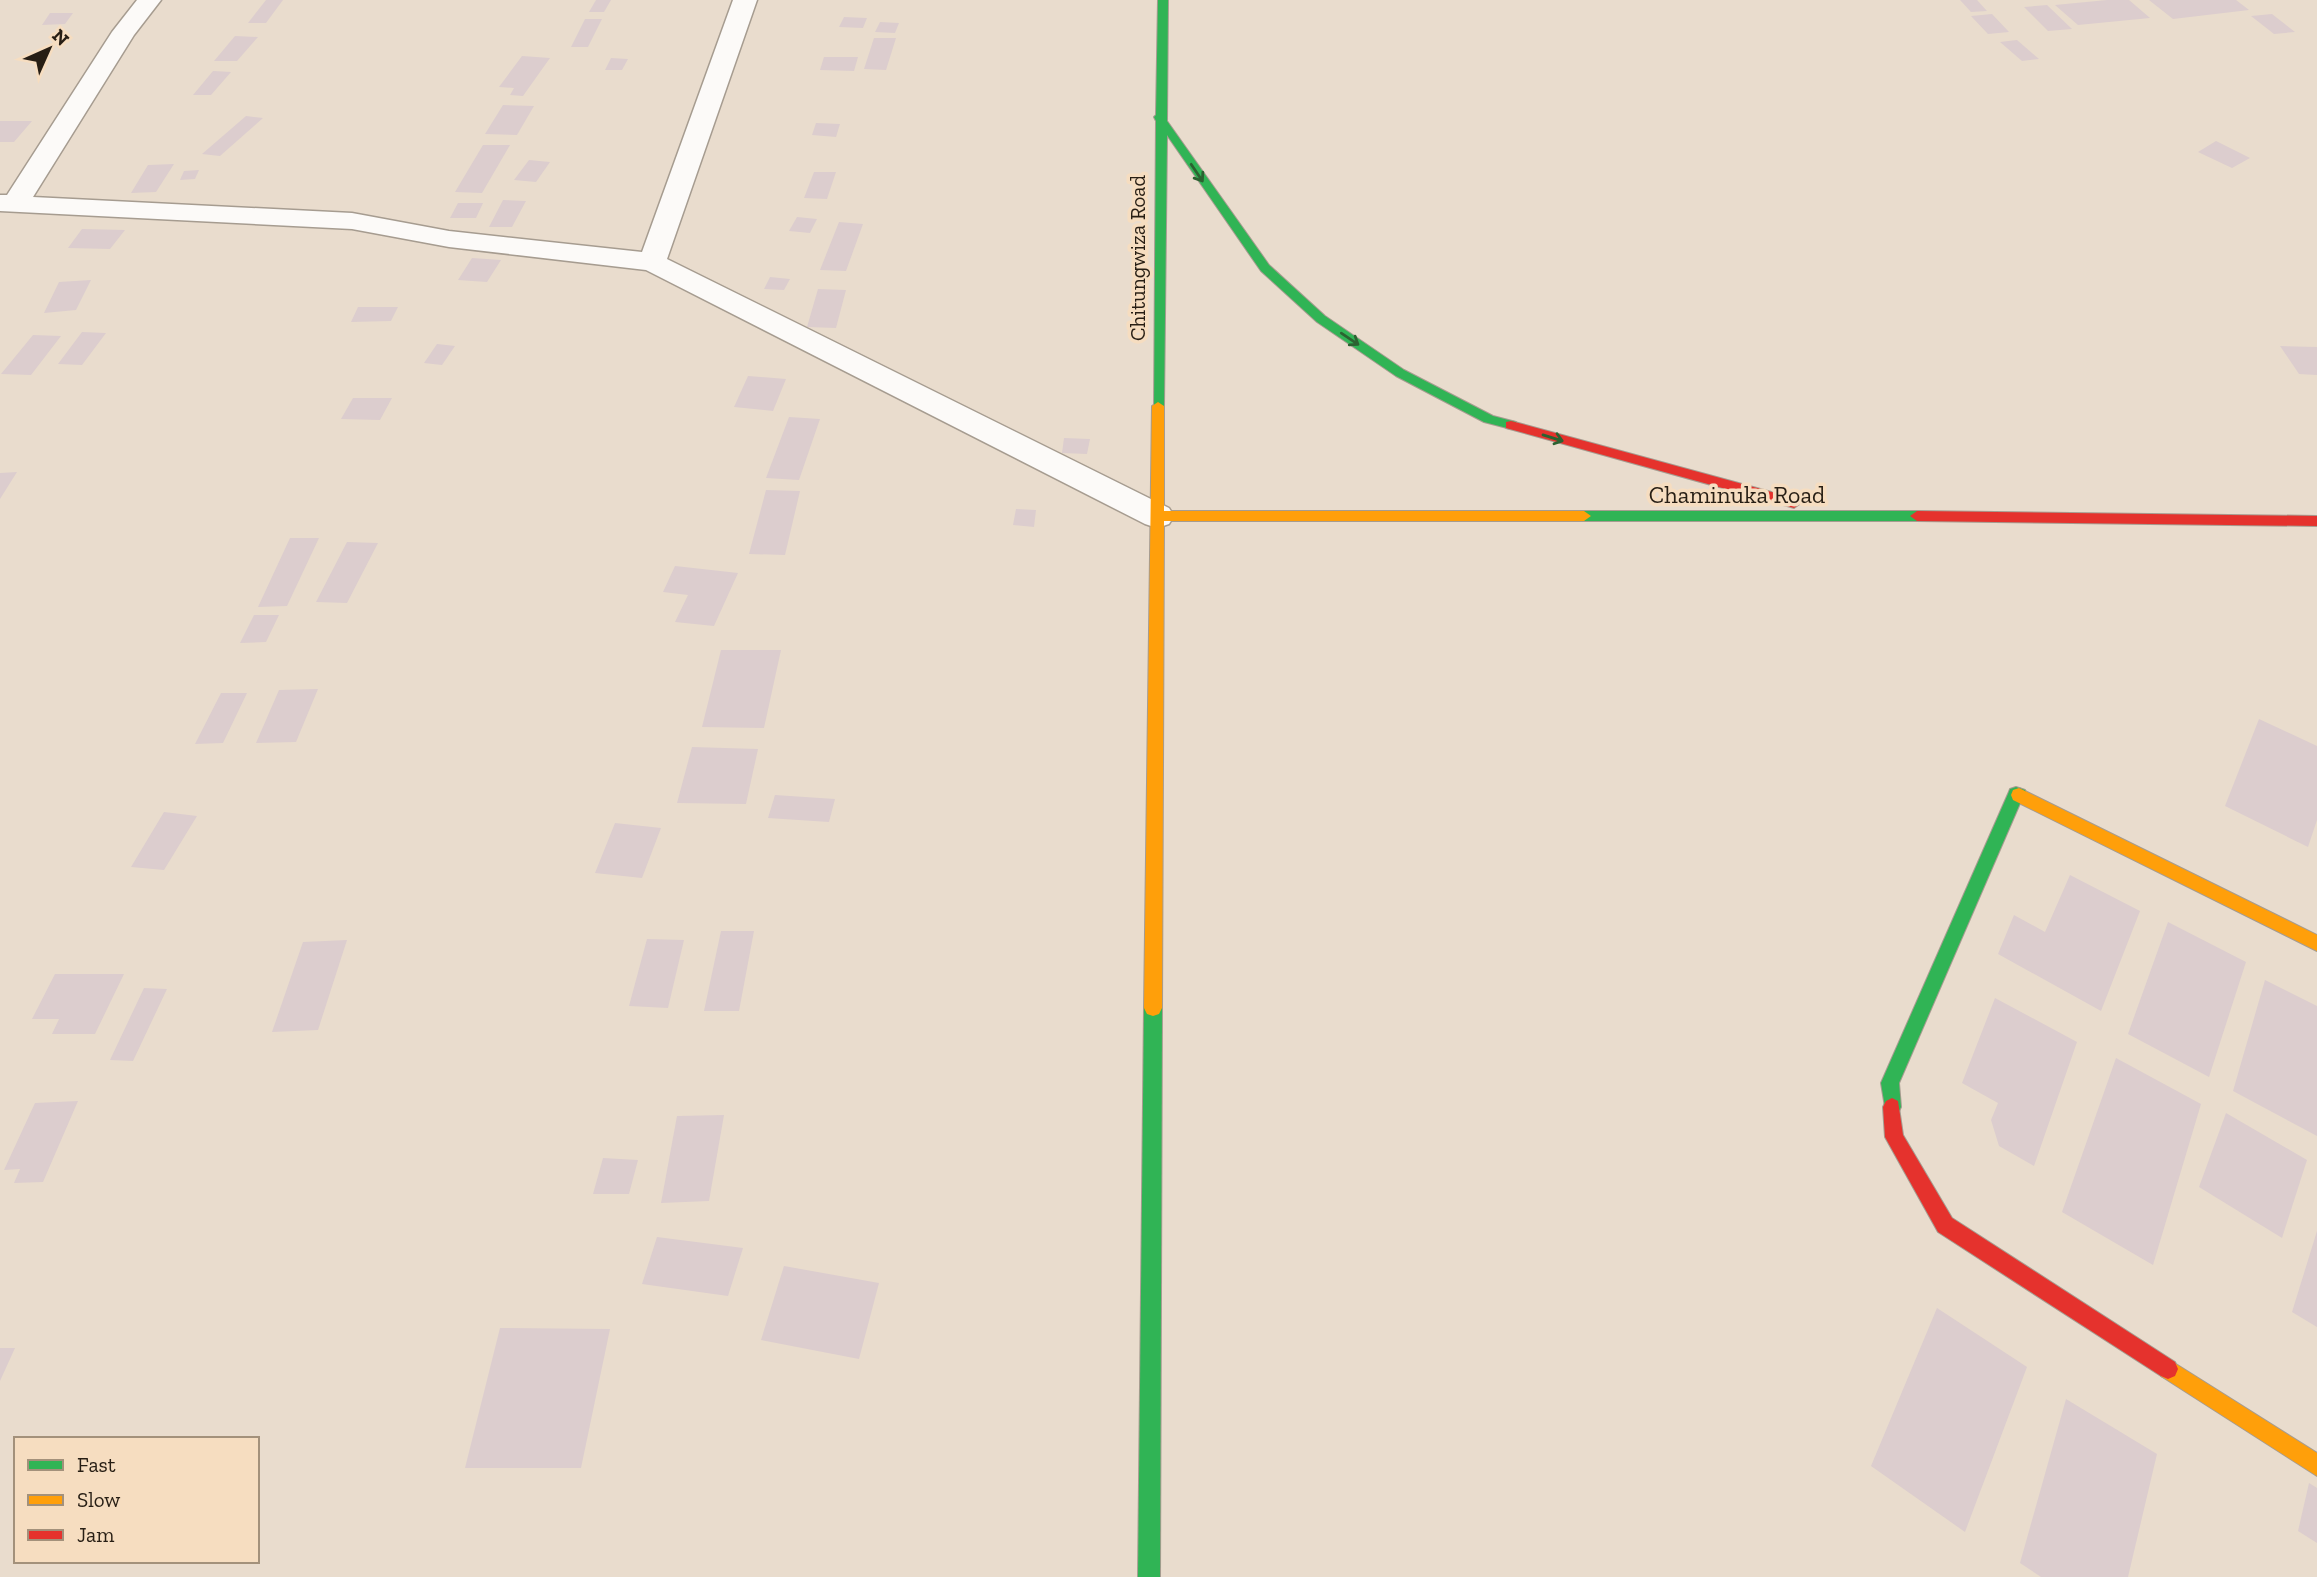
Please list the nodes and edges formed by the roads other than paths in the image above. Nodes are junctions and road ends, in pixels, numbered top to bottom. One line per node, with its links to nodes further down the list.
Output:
1 (149, 0): 5 (street)
2 (745, 0): 6 (street)
3 (1163, 0): 4 (main road, Chitungwiza Road)
4 (1159, 117): 7 (main road, Chitungwiza Road); 8 (main road, one-way to 8)
5 (8, 203): 6 (street)
6 (652, 262): 7 (street)
7 (1157, 516): 8 (main road, Chaminuka Road); 12 (main road, Chitungwiza Road)
8 (1846, 517): 9 (main road, Chaminuka Road)
9 (2317, 521)
10 (2317, 943): 11 (main road)
11 (2317, 1465)
12 (1149, 1577)

